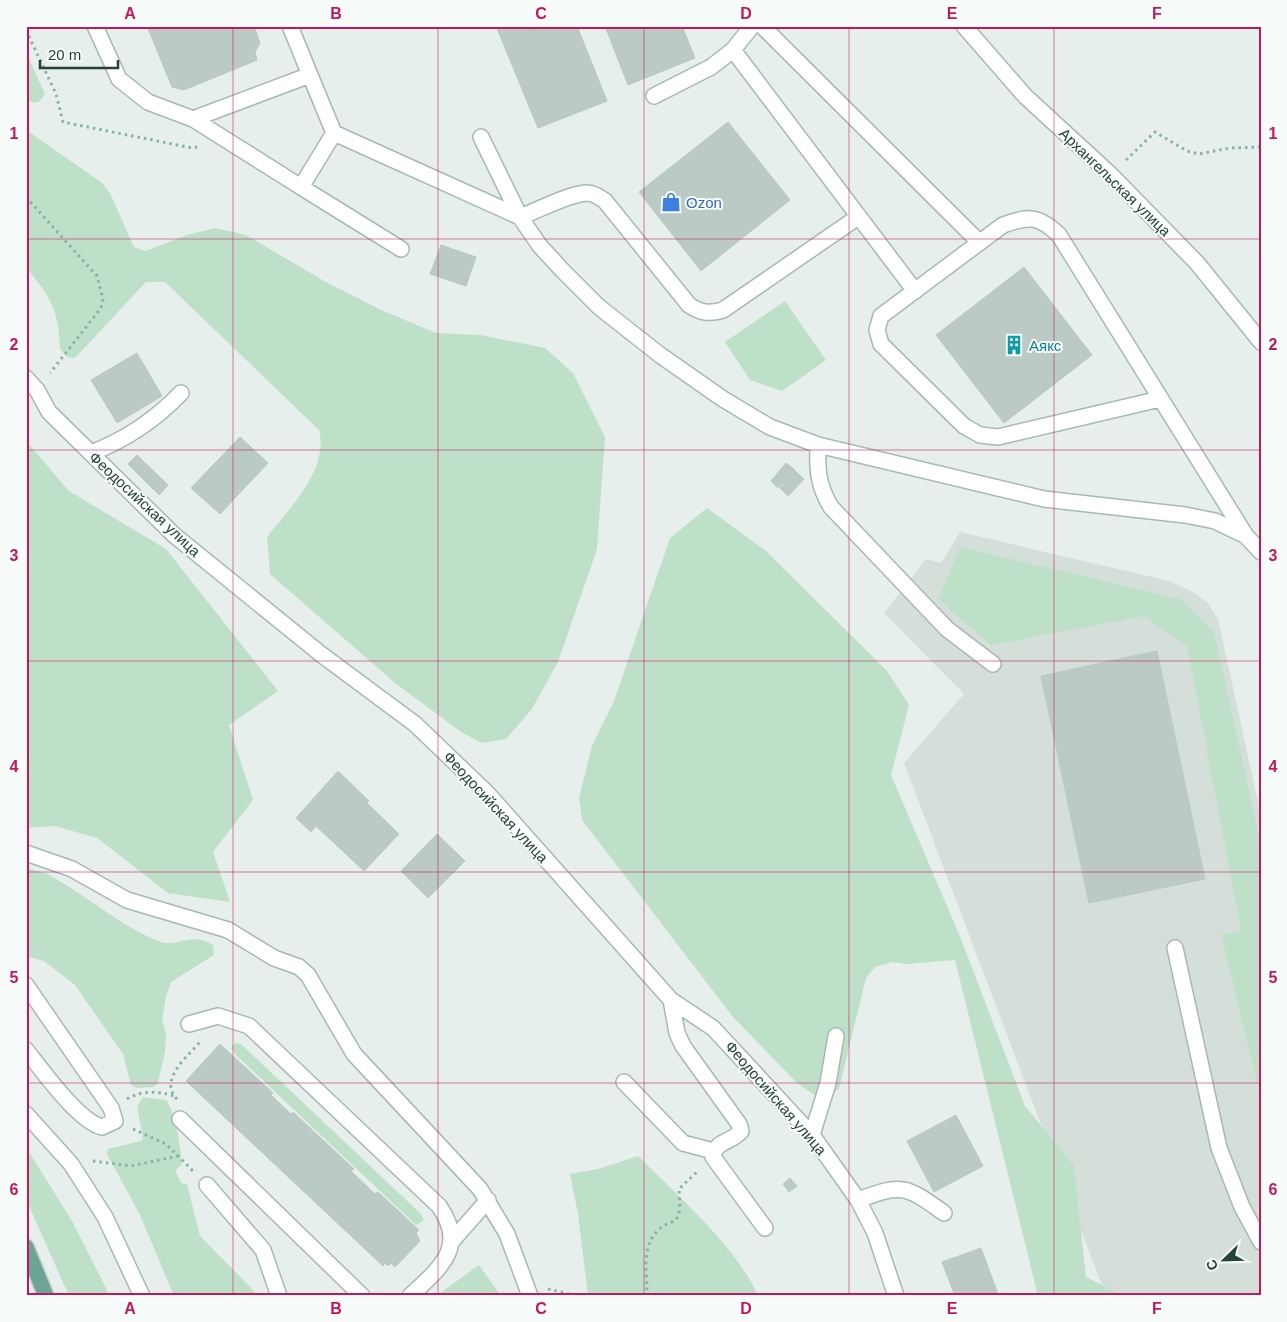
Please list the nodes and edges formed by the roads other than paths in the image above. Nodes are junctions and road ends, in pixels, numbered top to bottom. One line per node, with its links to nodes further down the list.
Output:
1 (95, 26): 9 (street)
2 (290, 26): 7 (street)
3 (752, 26): 6 (street)
4 (762, 26): 15 (street)
5 (964, 26): 18 (street, Архангельская улица)
6 (733, 50): 8 (street); 14 (street)
7 (310, 75): 9 (street); 10 (street)
8 (654, 96)
9 (193, 119): 12 (street)
10 (334, 133): 12 (street); 13 (street)
11 (481, 137): 13 (street)
12 (301, 186): 16 (street)
13 (520, 217): 14 (street); 22 (street)
14 (858, 217): 17 (street)
15 (980, 242): 17 (street); 21 (street)
16 (401, 249)
17 (915, 291): 21 (street)
18 (1261, 342)
19 (26, 378): 23 (street, Феодосийская улица)
20 (181, 393): 23 (street)
21 (1160, 399): 24 (street)
22 (818, 445): 24 (street); 26 (street)
23 (91, 453): 30 (street, Феодосийская улица)
24 (1246, 536): 25 (street)
25 (1261, 552)
26 (993, 664)
27 (26, 853): 40 (street)
28 (1175, 948): 45 (street)
29 (26, 985): 33 (street)
30 (671, 1000): 37 (street, Феодосийская улица); 38 (street)
31 (189, 1024): 44 (street)
32 (836, 1036): 37 (street)
33 (26, 1050)
34 (624, 1082): 38 (street)
35 (26, 1114): 48 (street)
36 (180, 1119): 50 (street)
37 (812, 1135): 41 (street, Феодосийская улица)
38 (713, 1154): 43 (street)
39 (207, 1185): 49 (street)
40 (488, 1200): 44 (street); 52 (street)
41 (858, 1200): 42 (street); 53 (street, Феодосийская улица)
42 (944, 1213)
43 (765, 1228)
44 (452, 1241): 51 (street)
45 (1261, 1242)
46 (26, 1247): 47 (main road)
47 (46, 1296)
48 (142, 1296)
49 (278, 1296)
50 (362, 1296)
51 (410, 1296)
52 (530, 1296)
53 (896, 1296)

